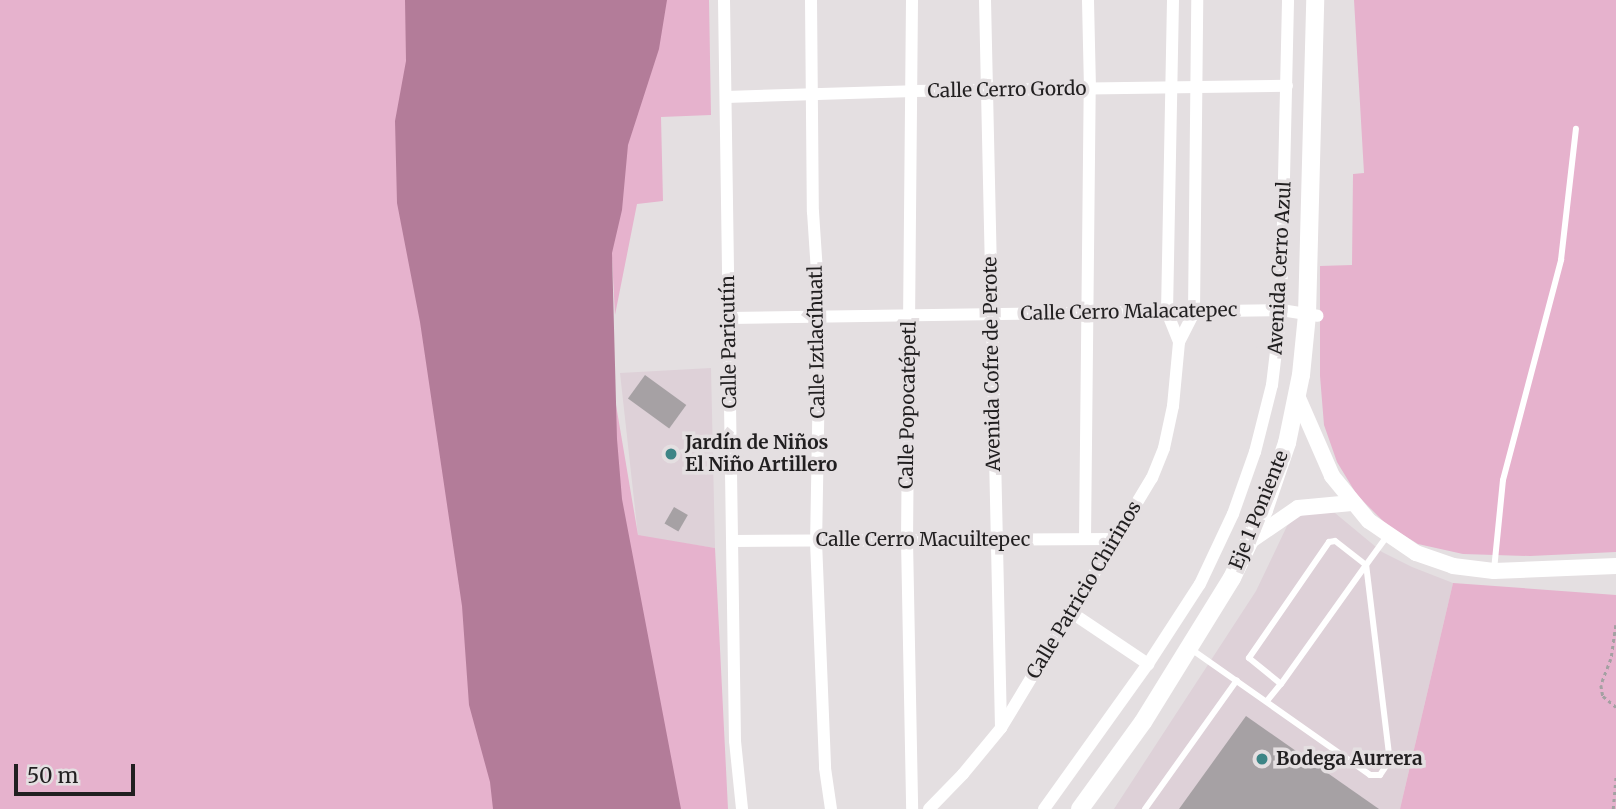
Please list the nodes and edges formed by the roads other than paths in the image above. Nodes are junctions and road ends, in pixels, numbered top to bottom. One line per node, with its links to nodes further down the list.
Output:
1 (724, 0): 17 (street, Calle Paricutín)
2 (811, 0): 16 (street, Calle Iztlacíhuatl)
3 (912, 0): 15 (street, Calle Popocatépetl)
4 (985, 0): 14 (street, Avenida Cofre de Perote)
5 (1088, 0): 13 (street)
6 (1173, 0): 12 (street, Calle Patricio Chirinos)
7 (1197, 0): 11 (street, Calle Patricio Chirinos)
8 (1288, 0): 10 (street, Avenida Cerro Azul)
9 (1315, 0): 25 (main road, Eje 1 Poniente)
10 (1287, 86): 11 (street, Calle Cerro Gordo); 19 (street, Avenida Cerro Azul)
11 (1196, 87): 12 (street, Calle Cerro Gordo); 21 (street, Calle Patricio Chirinos)
12 (1172, 88): 13 (street, Calle Cerro Gordo); 20 (street, Calle Patricio Chirinos)
13 (1090, 89): 14 (street, Calle Cerro Gordo); 22 (street)
14 (985, 90): 15 (street, Calle Cerro Gordo); 23 (street, Avenida Cofre de Perote)
15 (913, 91): 16 (street, Calle Cerro Gordo); 24 (street, Calle Popocatépetl)
16 (813, 93): 17 (street, Calle Cerro Gordo); 26 (street, Calle Iztlacíhuatl)
17 (726, 97): 27 (street, Calle Paricutín)
18 (1576, 129): 41 (lane)
19 (1281, 310): 21 (street, Calle Cerro Malacatepec); 25 (street, Calle Cerro Malacatepec); 44 (street, Avenida Cerro Azul)
20 (1167, 312): 21 (street, Calle Cerro Malacatepec); 22 (street, Calle Cerro Malacatepec); 28 (street, Calle Patricio Chirinos)
21 (1194, 312): 28 (street, Calle Patricio Chirinos)
22 (1087, 313): 23 (street, Calle Cerro Malacatepec); 32 (street)
23 (991, 314): 24 (street, Calle Cerro Malacatepec); 35 (street, Avenida Cofre de Perote)
24 (908, 316): 26 (street, Calle Cerro Malacatepec); 34 (street, Calle Popocatépetl)
25 (1313, 316): 29 (main road, Eje 1 Poniente)
26 (820, 317): 27 (street, Calle Cerro Malacatepec); 37 (street, Calle Iztlacíhuatl)
27 (729, 318): 36 (street, Calle Paricutín)
28 (1179, 342): 33 (street, Calle Patricio Chirinos)
29 (1298, 398): 30 (street); 38 (main road, Eje 1 Poniente)
30 (1352, 503): 31 (street); 38 (street)
31 (1387, 536): 39 (lane); 41 (street)
32 (1085, 539): 33 (street, Calle Cerro Macuiltepec); 35 (street, Calle Cerro Macuiltepec)
33 (1114, 539): 42 (street, Calle Patricio Chirinos)
34 (906, 540): 35 (street, Calle Cerro Macuiltepec); 37 (street, Calle Cerro Macuiltepec); 51 (street, Calle Popocatépetl)
35 (996, 540): 48 (street, Avenida Cofre de Perote)
36 (733, 541): 37 (street, Calle Cerro Macuiltepec); 49 (street, Calle Paricutín)
37 (816, 541): 50 (street, Calle Iztlacíhuatl)
38 (1250, 541): 43 (main road, Eje 1 Poniente)
39 (1366, 565): 46 (lane); 46 (lane); 47 (lane)
40 (1616, 566): 41 (street)
41 (1494, 571)
42 (1072, 613): 44 (street); 48 (street, Calle Patricio Chirinos)
43 (1190, 648): 45 (lane); 54 (main road, Eje 1 Poniente)
44 (1148, 664): 53 (street, Avenida Cerro Azul)
45 (1237, 680): 47 (lane); 55 (lane)
46 (1281, 684): 47 (lane)
47 (1267, 701)
48 (1001, 728): 52 (street, Calle Patricio Chirinos)
49 (742, 809)
50 (831, 809)
51 (912, 809)
52 (929, 809)
53 (1044, 809)
54 (1080, 809)
55 (1144, 809)

